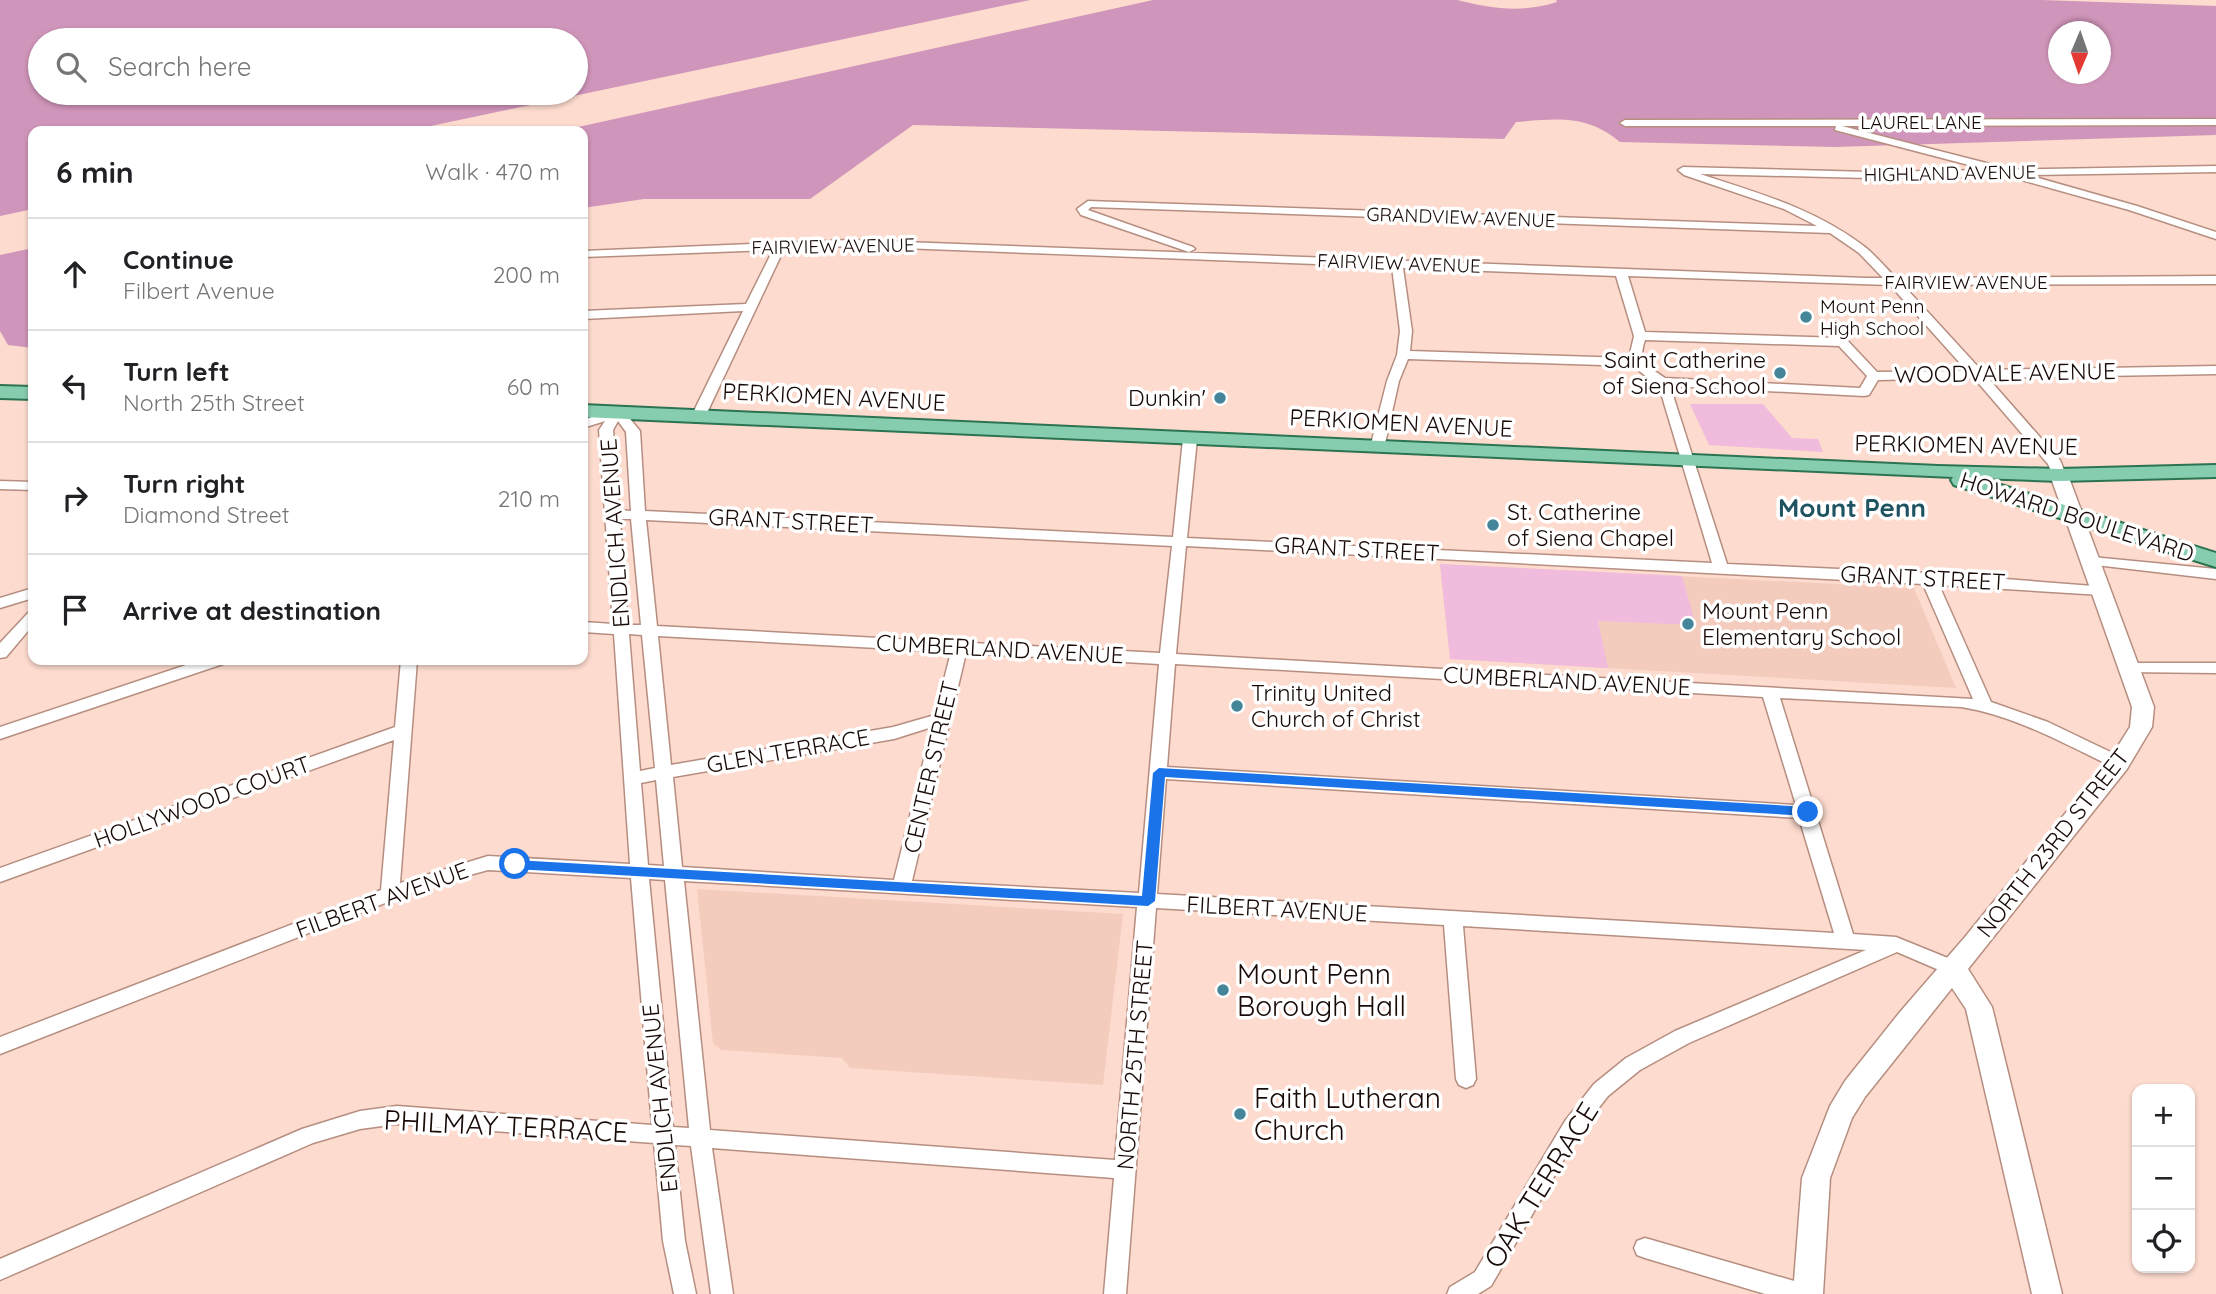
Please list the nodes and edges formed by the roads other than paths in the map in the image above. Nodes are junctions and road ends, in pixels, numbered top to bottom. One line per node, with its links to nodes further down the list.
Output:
1 (2216, 122): 3 (street, LAUREL LANE)
2 (1625, 123): 3 (street, LAUREL LANE)
3 (1817, 123): 5 (street)
4 (2216, 169): 5 (street, HIGHLAND AVENUE)
5 (1999, 171): 6 (street, HIGHLAND AVENUE); 7 (street)
6 (1833, 230): 10 (street, GRANDVIEW AVENUE); 14 (street)
7 (2216, 236)
8 (780, 246): 9 (street, FAIRVIEW AVENUE); 10 (street, FAIRVIEW AVENUE); 15 (street)
9 (588, 254)
10 (1211, 256): 11 (street, FAIRVIEW AVENUE)
11 (1397, 263): 12 (street, FAIRVIEW AVENUE); 18 (street)
12 (1621, 272): 14 (street, FAIRVIEW AVENUE); 17 (street)
13 (2216, 280): 14 (street, FAIRVIEW AVENUE)
14 (1896, 282): 21 (street)
15 (750, 307): 16 (street); 28 (street)
16 (588, 314)
17 (1640, 336): 19 (street); 22 (street, WOODVALE AVENUE)
18 (1403, 355): 19 (street); 31 (street)
19 (1636, 362): 23 (street)
20 (2216, 370): 21 (street, WOODVALE AVENUE)
21 (1978, 374): 22 (street, WOODVALE AVENUE); 35 (street)
22 (1874, 376): 23 (street)
23 (1662, 382): 32 (street)
24 (0, 392): 25 (main road)
25 (28, 393)
26 (588, 411): 27 (main road, PERKIOMEN AVENUE)
27 (617, 412): 28 (main road, PERKIOMEN AVENUE); 29 (street); 38 (street, ENDLICH AVENUE); 39 (street, ENDLICH AVENUE)
28 (698, 417): 30 (main road, PERKIOMEN AVENUE)
29 (588, 422)
30 (1190, 439): 31 (main road, PERKIOMEN AVENUE); 41 (street, NORTH 25TH STREET)
31 (1377, 448): 32 (main road, PERKIOMEN AVENUE)
32 (1689, 463): 34 (main road, PERKIOMEN AVENUE); 44 (street)
33 (2216, 471): 35 (main road, PERKIOMEN AVENUE)
34 (1938, 472): 35 (main road, PERKIOMEN AVENUE); 40 (main road, HOWARD BOULEVARD)
35 (2059, 475): 40 (main road, NORTH 23RD STREET)
36 (0, 485): 37 (street)
37 (28, 486)
38 (613, 514): 39 (street, GRANT STREET); 52 (street, ENDLICH AVENUE)
39 (638, 515): 41 (street, GRANT STREET); 53 (street, ENDLICH AVENUE)
40 (2074, 516): 42 (main road, NORTH 23RD STREET); 43 (main road, HOWARD BOULEVARD)
41 (1180, 540): 44 (street, GRANT STREET); 56 (street, NORTH 25TH STREET)
42 (2092, 561): 45 (street); 47 (main road, NORTH 23RD STREET)
43 (2216, 561)
44 (1721, 568): 46 (street, GRANT STREET)
45 (2216, 574)
46 (1928, 578): 47 (street, GRANT STREET); 62 (street)
47 (2101, 590): 59 (main road, NORTH 23RD STREET)
48 (28, 595): 49 (street)
49 (0, 603)
50 (28, 621): 55 (street)
51 (588, 628): 52 (street, CUMBERLAND AVENUE)
52 (621, 631): 53 (street, CUMBERLAND AVENUE); 69 (street, ENDLICH AVENUE)
53 (650, 631): 54 (street, CUMBERLAND AVENUE); 67 (street, ENDLICH AVENUE)
54 (960, 647): 56 (street, CUMBERLAND AVENUE); 63 (street, CENTER STREET)
55 (0, 653)
56 (1169, 659): 61 (street, CUMBERLAND AVENUE); 68 (street, NORTH 25TH STREET)
57 (202, 665): 65 (street)
58 (409, 665): 64 (street)
59 (2131, 668): 60 (street); 66 (main road, NORTH 23RD STREET)
60 (2216, 668)
61 (1770, 693): 62 (street, CUMBERLAND AVENUE); 70 (street)
62 (1984, 704): 66 (street, CUMBERLAND AVENUE)
63 (941, 719): 67 (street, GLEN TERRACE); 74 (street, CENTER STREET)
64 (404, 730): 73 (street, HOLLYWOOD COURT); 75 (street)
65 (0, 733)
66 (2119, 763): 80 (main road, NORTH 23RD STREET)
67 (665, 773): 69 (street, GLEN TERRACE); 72 (street, ENDLICH AVENUE)
68 (1159, 773): 70 (street); 76 (street, NORTH 25TH STREET)
69 (633, 778): 71 (street, ENDLICH AVENUE)
70 (1808, 812): 78 (street)
71 (639, 870): 72 (street, FILBERT AVENUE); 75 (street, FILBERT AVENUE); 83 (street, ENDLICH AVENUE)
72 (675, 873): 74 (street, FILBERT AVENUE); 84 (street, ENDLICH AVENUE)
73 (0, 875)
74 (902, 886): 76 (street, FILBERT AVENUE)
75 (390, 895): 81 (street, FILBERT AVENUE)
76 (1148, 901): 77 (street, FILBERT AVENUE); 85 (street, NORTH 25TH STREET)
77 (1453, 919): 78 (street, FILBERT AVENUE); 82 (street)
78 (1846, 941): 79 (street, FILBERT AVENUE)
79 (1896, 944): 80 (street, FILBERT AVENUE); 91 (street, OAK TERRACE)
80 (1953, 968): 93 (main road, NORTH 23RD STREET); 94 (main road)
81 (0, 1046)
82 (1466, 1079)
83 (665, 1135): 84 (street, PHILMAY TERRACE); 87 (street, PHILMAY TERRACE); 88 (street, ENDLICH AVENUE)
84 (700, 1138): 85 (street, PHILMAY TERRACE); 89 (street, ENDLICH AVENUE)
85 (1126, 1170): 90 (street, NORTH 25TH STREET)
86 (1645, 1248): 92 (street)
87 (0, 1270)
88 (685, 1294)
89 (722, 1294)
90 (1115, 1294)
91 (1458, 1294)
92 (1801, 1294)
93 (1808, 1294)
94 (2048, 1294)

